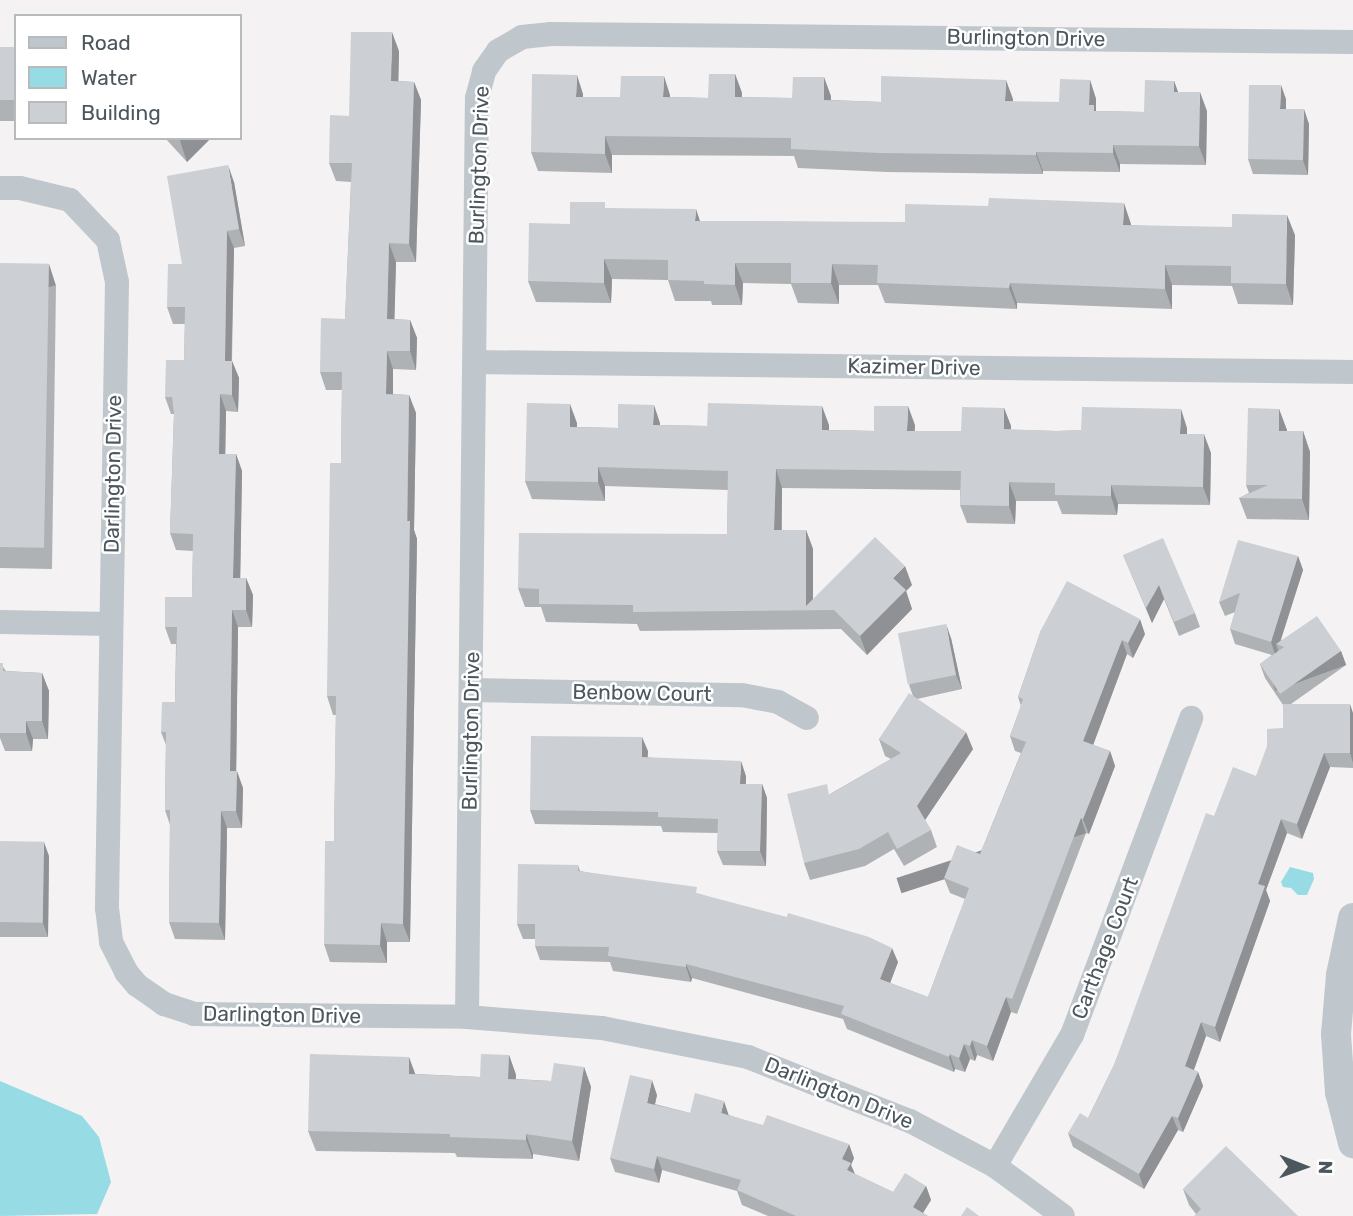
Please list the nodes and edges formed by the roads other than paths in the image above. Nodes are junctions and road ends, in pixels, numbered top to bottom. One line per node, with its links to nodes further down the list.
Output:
1 (1353, 41): 3 (street, Burlington Drive)
2 (0, 188): 6 (street, Darlington Drive)
3 (475, 362): 4 (street, Kazimer Drive); 7 (street, Burlington Drive)
4 (1353, 372)
5 (0, 622): 6 (street)
6 (111, 624): 11 (street, Darlington Drive)
7 (471, 690): 8 (street, Benbow Court); 11 (street, Burlington Drive)
8 (807, 718)
9 (1191, 718): 14 (street, Carthage Court)
10 (1353, 918): 12 (street)
11 (467, 1017): 14 (street, Darlington Drive)
12 (1347, 1091): 13 (street)
13 (1353, 1143)
14 (995, 1166): 15 (street, Darlington Drive)
15 (1063, 1216)

